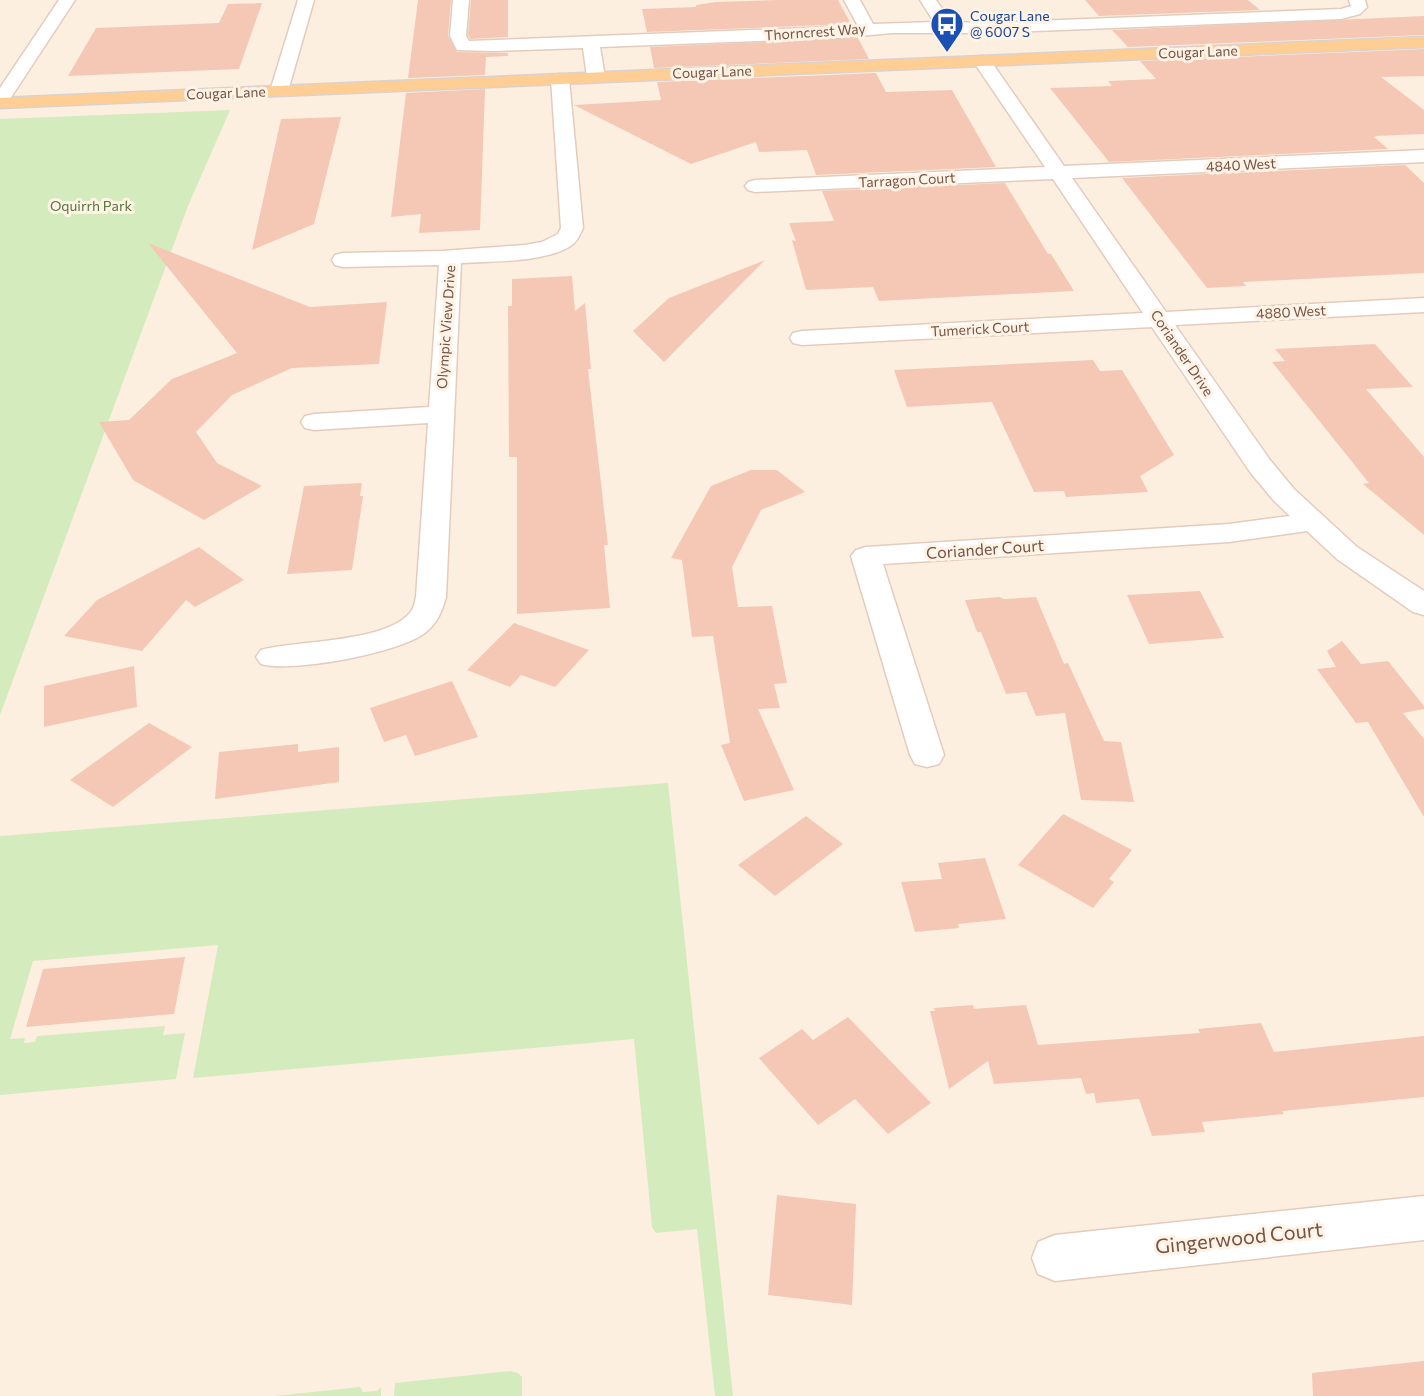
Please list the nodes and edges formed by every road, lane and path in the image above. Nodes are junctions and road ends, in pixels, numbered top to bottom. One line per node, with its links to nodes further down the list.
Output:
1 (67, 0): 17 (street)
2 (306, 0): 16 (street)
3 (461, 0): 10 (street, Thorncrest Way)
4 (852, 0): 9 (street)
5 (928, 0): 7 (street)
6 (1357, 0): 8 (street, Thorncrest Way)
7 (945, 26): 8 (street, Thorncrest Way); 9 (street, Thorncrest Way)
8 (1040, 26): 12 (street)
9 (868, 29): 10 (street, Thorncrest Way)
10 (591, 42): 14 (street)
11 (1424, 42): 12 (main road, Cougar Lane)
12 (1066, 57): 13 (main road, Cougar Lane)
13 (982, 61): 14 (main road, Cougar Lane); 19 (street, Coriander Drive)
14 (596, 77): 15 (main road, Cougar Lane)
15 (560, 79): 16 (main road, Cougar Lane); 21 (street, Olympic View Drive)
16 (279, 91): 17 (main road, Cougar Lane)
17 (0, 102)
18 (1424, 156): 19 (street, 4840 West)
19 (1058, 174): 20 (street, Tarragon Court); 24 (street, Coriander Drive)
20 (755, 186)
21 (450, 259): 22 (street); 27 (street, Olympic View Drive)
22 (343, 260)
23 (1415, 305): 24 (street, 4880 West); 25 (street)
24 (1158, 319): 26 (street, Tumerick Court); 29 (street, Coriander Drive)
25 (1424, 325)
26 (802, 338)
27 (440, 414): 28 (street); 31 (street, Olympic View Drive)
28 (314, 422)
29 (1311, 522): 30 (street, Coriander Drive); 32 (street, Coriander Court)
30 (1424, 605)
31 (272, 657)
32 (927, 756)
33 (1424, 1218): 34 (street, Gingerwood Court)
34 (1054, 1258)

